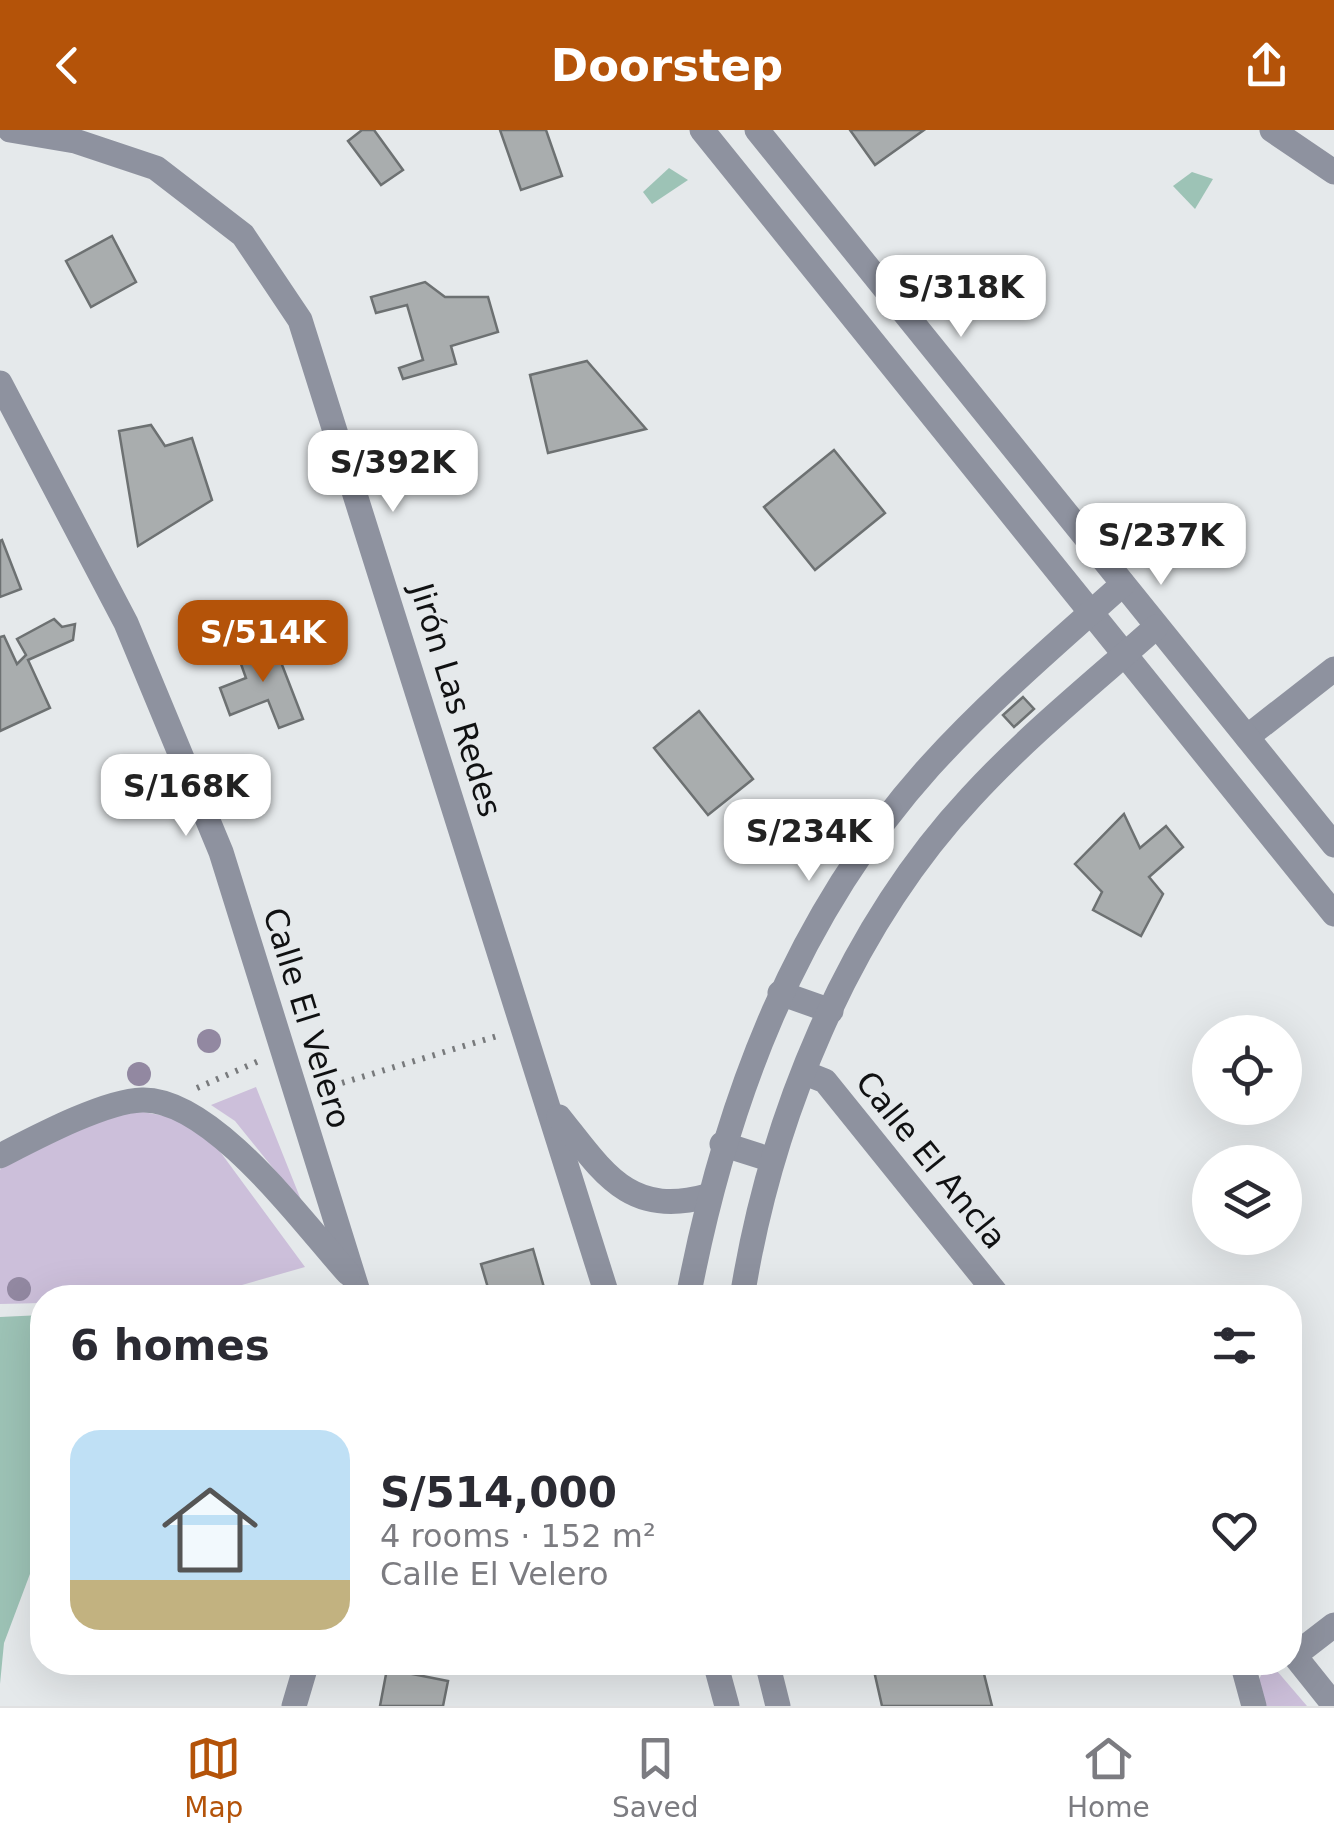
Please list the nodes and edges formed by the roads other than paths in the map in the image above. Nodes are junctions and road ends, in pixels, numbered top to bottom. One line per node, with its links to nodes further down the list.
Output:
1 (10, 130): 18 (street, Jirón Las Redes)
2 (702, 130): 8 (street)
3 (757, 130): 7 (street)
4 (1272, 130): 5 (street)
5 (1334, 172)
6 (0, 383): 24 (street, Calle El Velero)
7 (1123, 584): 8 (street); 9 (street)
8 (1090, 614): 10 (street); 15 (street)
9 (1156, 627): 10 (street); 12 (street)
10 (1125, 655): 14 (street); 16 (street)
11 (1334, 669): 12 (street)
12 (1247, 737): 13 (street)
13 (1334, 845)
14 (1334, 914)
15 (780, 992): 16 (street); 19 (street)
16 (832, 1012): 17 (street)
17 (805, 1073): 21 (street); 28 (street, Calle El Ancla)
18 (548, 1103): 22 (street, Jirón Las Redes); 25 (street, Jirón Las Redes)
19 (722, 1144): 21 (street); 22 (street)
20 (0, 1156): 23 (street)
21 (772, 1160): 27 (street)
22 (707, 1196): 26 (street)
23 (354, 1285)
24 (357, 1285)
25 (604, 1285)
26 (690, 1285)
27 (745, 1285)
28 (990, 1285)
29 (1334, 1625): 30 (street)
30 (1302, 1646)
31 (1302, 1665): 36 (street)
32 (304, 1675): 37 (street)
33 (718, 1675): 38 (street)
34 (770, 1675): 39 (street)
35 (1246, 1675): 40 (street)
36 (1334, 1704)
37 (294, 1706)
38 (726, 1706)
39 (778, 1706)
40 (1254, 1706)

